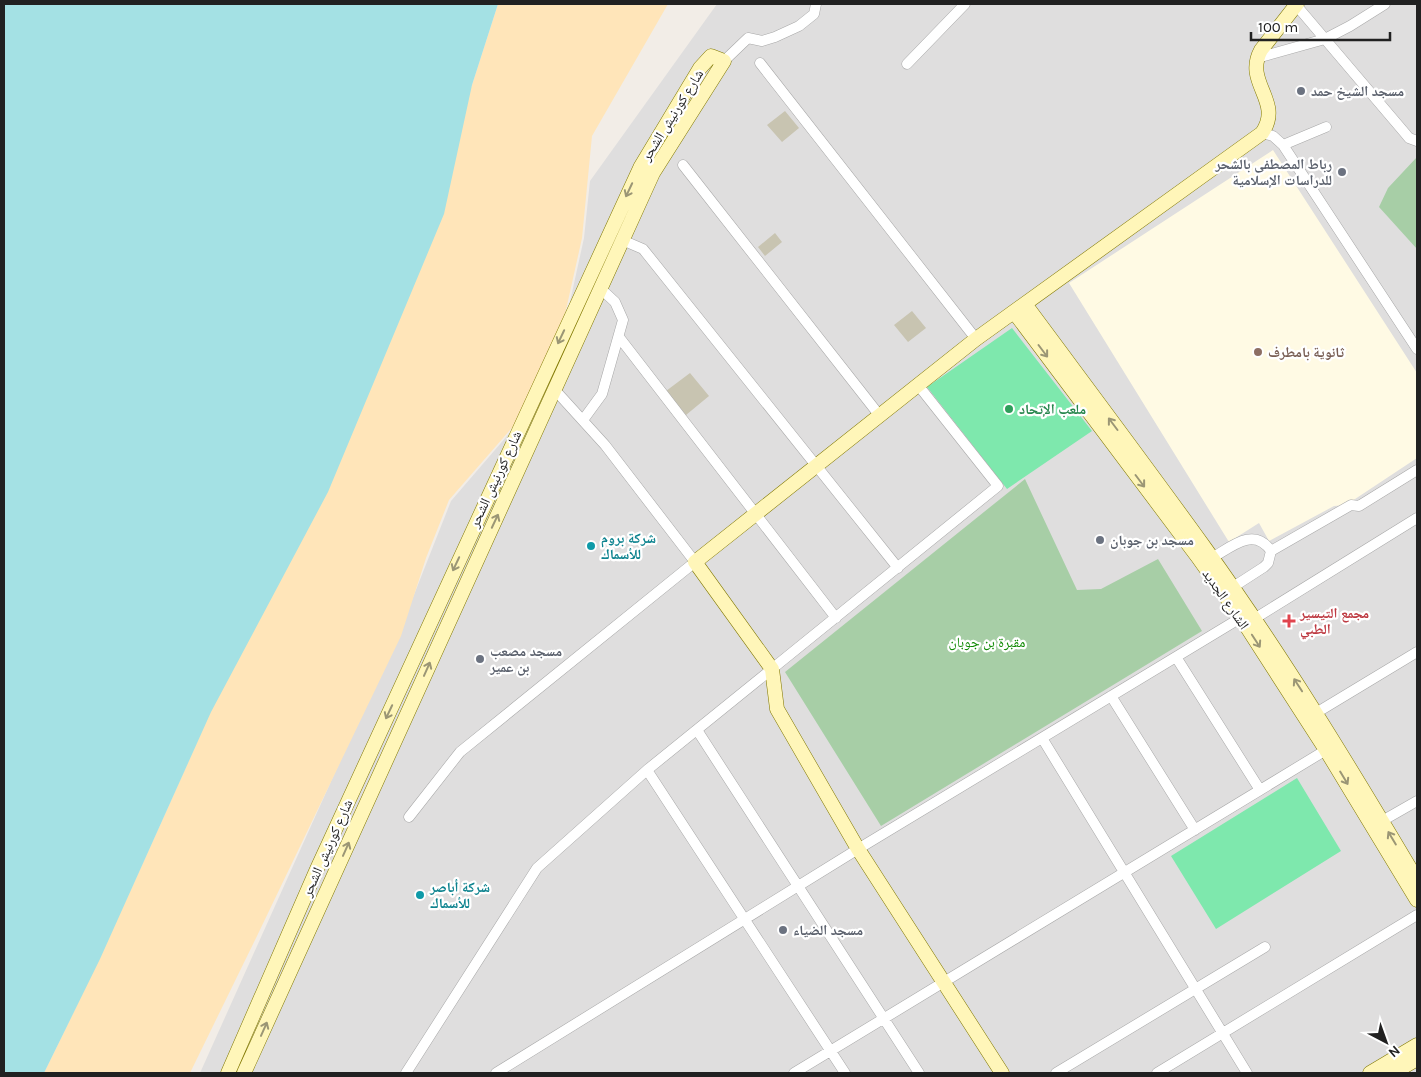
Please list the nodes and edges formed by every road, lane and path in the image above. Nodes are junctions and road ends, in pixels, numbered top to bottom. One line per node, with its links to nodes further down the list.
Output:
1 (816, 4): 7 (street)
2 (965, 4): 9 (street)
3 (1297, 4): 5 (street); 6 (street)
4 (1385, 4): 5 (street)
5 (1324, 40): 6 (street); 12 (street)
6 (1257, 58): 11 (street)
7 (724, 61): 15 (street, شارع كورنيش الشحر); 29 (street, شارع كورنيش الشحر, one-way to 29)
8 (760, 63): 19 (street)
9 (907, 64)
10 (1326, 127): 13 (street)
11 (1262, 133): 13 (street); 17 (street)
12 (1417, 141)
13 (1283, 145): 20 (street)
14 (683, 165): 23 (street)
15 (622, 240): 16 (street, شارع كورنيش الشحر); 25 (street)
16 (600, 288): 18 (street); 22 (street, شارع كورنيش الشحر)
17 (1020, 308): 19 (street); 32 (street, الشارع الجديد, one-way to 17); 36 (street, الشارع الجديد, one-way to 36)
18 (618, 337): 24 (street); 27 (street)
19 (976, 339): 21 (street)
20 (1416, 343)
21 (918, 385): 23 (street); 34 (street)
22 (555, 390): 24 (street); 30 (street, شارع كورنيش الشحر, one-way to 22)
23 (880, 416): 25 (street)
24 (583, 420): 33 (street)
25 (816, 466): 27 (street); 34 (street)
26 (1417, 470): 31 (street)
27 (755, 514): 33 (street); 37 (street)
28 (1417, 518): 36 (street)
29 (470, 533): 30 (street); 53 (street, شارع كورنيش الشحر, one-way to 53)
30 (486, 540): 55 (street, شارع كورنيش الشحر, one-way to 30)
31 (1271, 551): 32 (street); 35 (street)
32 (1212, 558): 35 (street, الشارع الجديد)
33 (695, 562): 40 (street); 49 (street)
34 (898, 568): 37 (street)
35 (1233, 587): 36 (street, الشارع الجديد)
36 (1248, 616): 39 (street); 42 (street, الشارع الجديد, one-way to 36); 45 (street, الشارع الجديد, one-way to 45)
37 (836, 618): 40 (street)
38 (1417, 652): 42 (street)
39 (1176, 657): 41 (street); 47 (street)
40 (772, 669): 43 (street); 52 (street)
41 (1111, 696): 44 (street); 51 (street)
42 (1316, 713): 50 (street, الشارع الجديد)
43 (697, 730): 46 (street); 57 (street)
44 (1042, 738): 52 (street); 54 (street)
45 (1326, 750): 47 (street); 58 (street, الشارع الجديد, one-way to 58)
46 (647, 770): 60 (street); 71 (street)
47 (1260, 790): 51 (street)
48 (1417, 801): 50 (street)
49 (409, 817)
50 (1382, 821): 56 (street, الشارع الجديد, one-way to 50)
51 (1195, 830): 54 (street)
52 (858, 849): 57 (street); 62 (street)
53 (318, 869): 55 (street); 69 (street, شارع كورنيش الشحر)
54 (1124, 873): 62 (street); 63 (street)
55 (334, 874): 70 (street, شارع كورنيش الشحر, one-way to 55)
56 (1417, 880)
57 (798, 886): 60 (street); 64 (street)
58 (1417, 900)
59 (1417, 915): 65 (street)
60 (744, 919): 67 (street); 72 (street)
61 (1264, 948): 63 (street)
62 (944, 983): 64 (street); 76 (street)
63 (1196, 989): 65 (street); 77 (street)
64 (884, 1019): 67 (street); 75 (street)
65 (1223, 1034): 78 (street); 79 (street)
66 (1417, 1045): 80 (street)
67 (830, 1051): 73 (street); 74 (street)
68 (1417, 1059): 81 (street)
69 (228, 1073)
70 (244, 1073)
71 (406, 1073)
72 (496, 1073)
73 (794, 1073)
74 (845, 1073)
75 (919, 1073)
76 (1002, 1073)
77 (1056, 1073)
78 (1157, 1073)
79 (1247, 1073)
80 (1370, 1073)
81 (1393, 1073)

